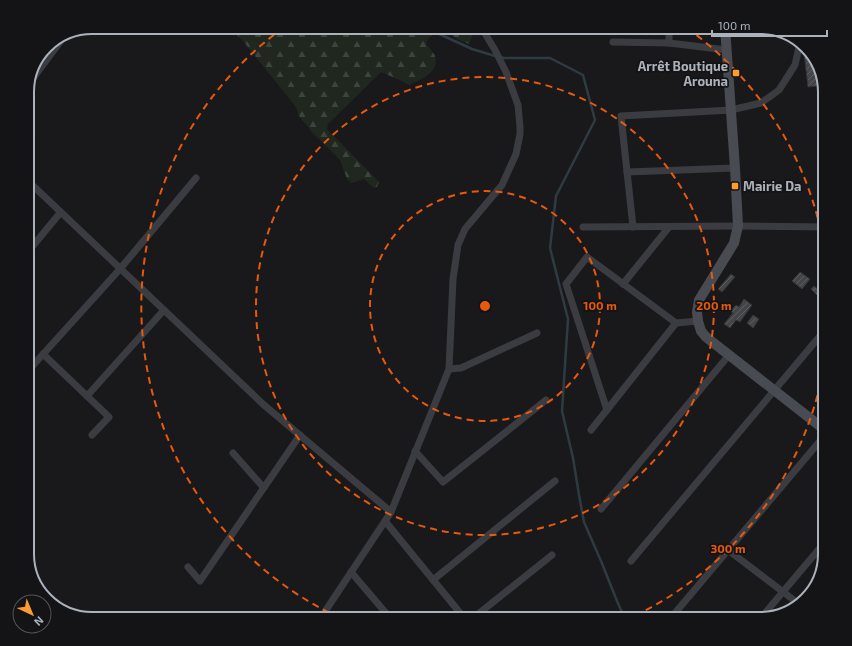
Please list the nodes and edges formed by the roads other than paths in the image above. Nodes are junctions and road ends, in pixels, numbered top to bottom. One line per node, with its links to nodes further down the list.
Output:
1 (485, 34): 32 (street)
2 (668, 34): 5 (street)
3 (726, 34): 8 (street)
4 (613, 42): 5 (street)
5 (669, 43): 8 (street)
6 (57, 46): 9 (street)
7 (799, 49): 10 (street)
8 (727, 50): 10 (street)
9 (38, 72)
10 (731, 110): 11 (street); 12 (street)
11 (735, 168): 12 (street); 17 (street)
12 (627, 172): 19 (street)
13 (196, 178): 22 (street)
14 (34, 187): 15 (street)
15 (60, 213): 21 (street); 22 (street)
16 (669, 226): 17 (street); 19 (street); 23 (street)
17 (738, 226): 20 (street); 25 (street)
18 (583, 227): 19 (street)
19 (633, 227)
20 (818, 228)
21 (34, 245)
22 (120, 268): 24 (street); 29 (street)
23 (623, 284): 26 (street); 36 (street)
24 (164, 310): 34 (street); 40 (street)
25 (698, 321): 26 (street); 30 (street)
26 (676, 323): 36 (street)
27 (538, 333): 32 (street)
28 (818, 338): 33 (street)
29 (43, 354): 31 (street); 34 (street)
30 (729, 355): 33 (street); 46 (street)
31 (34, 364)
32 (450, 369): 42 (street)
33 (774, 390): 37 (street); 52 (street)
34 (87, 396): 39 (street)
35 (546, 400): 42 (street)
36 (607, 410): 38 (street)
37 (818, 425)
38 (591, 430)
39 (92, 435)
40 (300, 436): 45 (street); 47 (street)
41 (818, 443): 49 (street)
42 (415, 451): 47 (street)
43 (233, 453): 45 (street)
44 (556, 481): 55 (street)
45 (264, 488): 53 (street)
46 (601, 509)
47 (391, 512): 48 (street)
48 (385, 521): 54 (street); 55 (street)
49 (728, 550): 56 (street); 63 (street)
50 (818, 550): 56 (street)
51 (552, 555): 62 (street)
52 (631, 561)
53 (188, 567)
54 (351, 572): 59 (street); 60 (street)
55 (433, 580): 61 (street)
56 (783, 592): 57 (street); 58 (street)
57 (795, 600)
58 (766, 611)
59 (325, 612)
60 (385, 612)
61 (459, 612)
62 (481, 612)
63 (676, 612)

